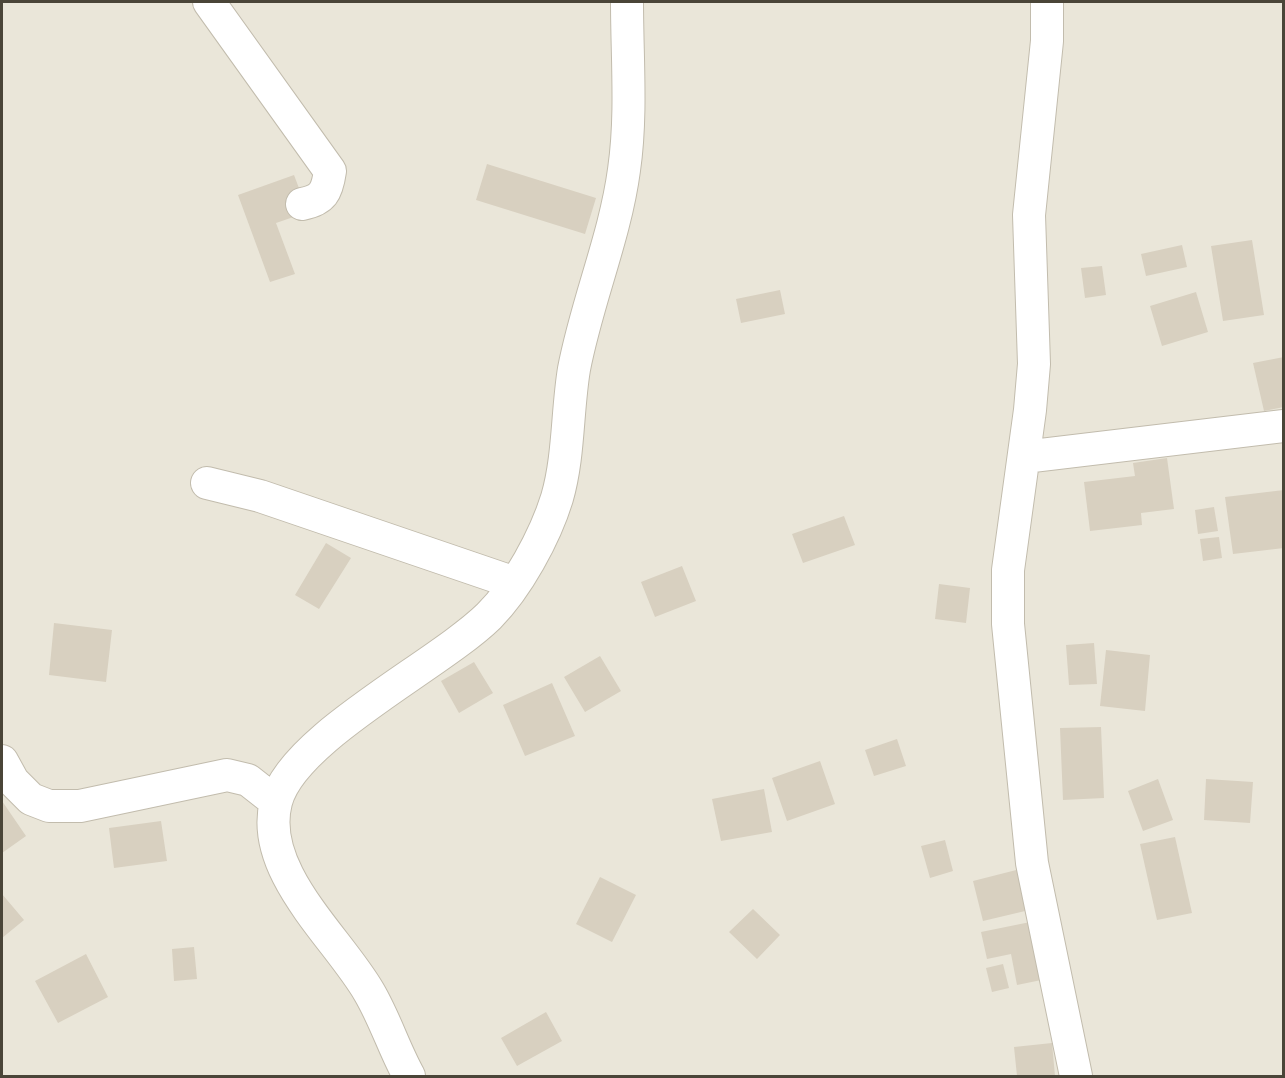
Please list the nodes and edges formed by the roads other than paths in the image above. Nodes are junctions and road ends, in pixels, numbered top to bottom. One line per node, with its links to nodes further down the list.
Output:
1 (209, 2): 4 (street)
2 (627, 2): 8 (street)
3 (1047, 2): 6 (street)
4 (302, 204)
5 (1284, 426): 6 (street)
6 (1024, 457): 12 (street)
7 (207, 483): 8 (street)
8 (515, 584): 10 (street)
9 (2, 761): 10 (street)
10 (276, 802): 11 (street)
11 (409, 1077)
12 (1076, 1077)

